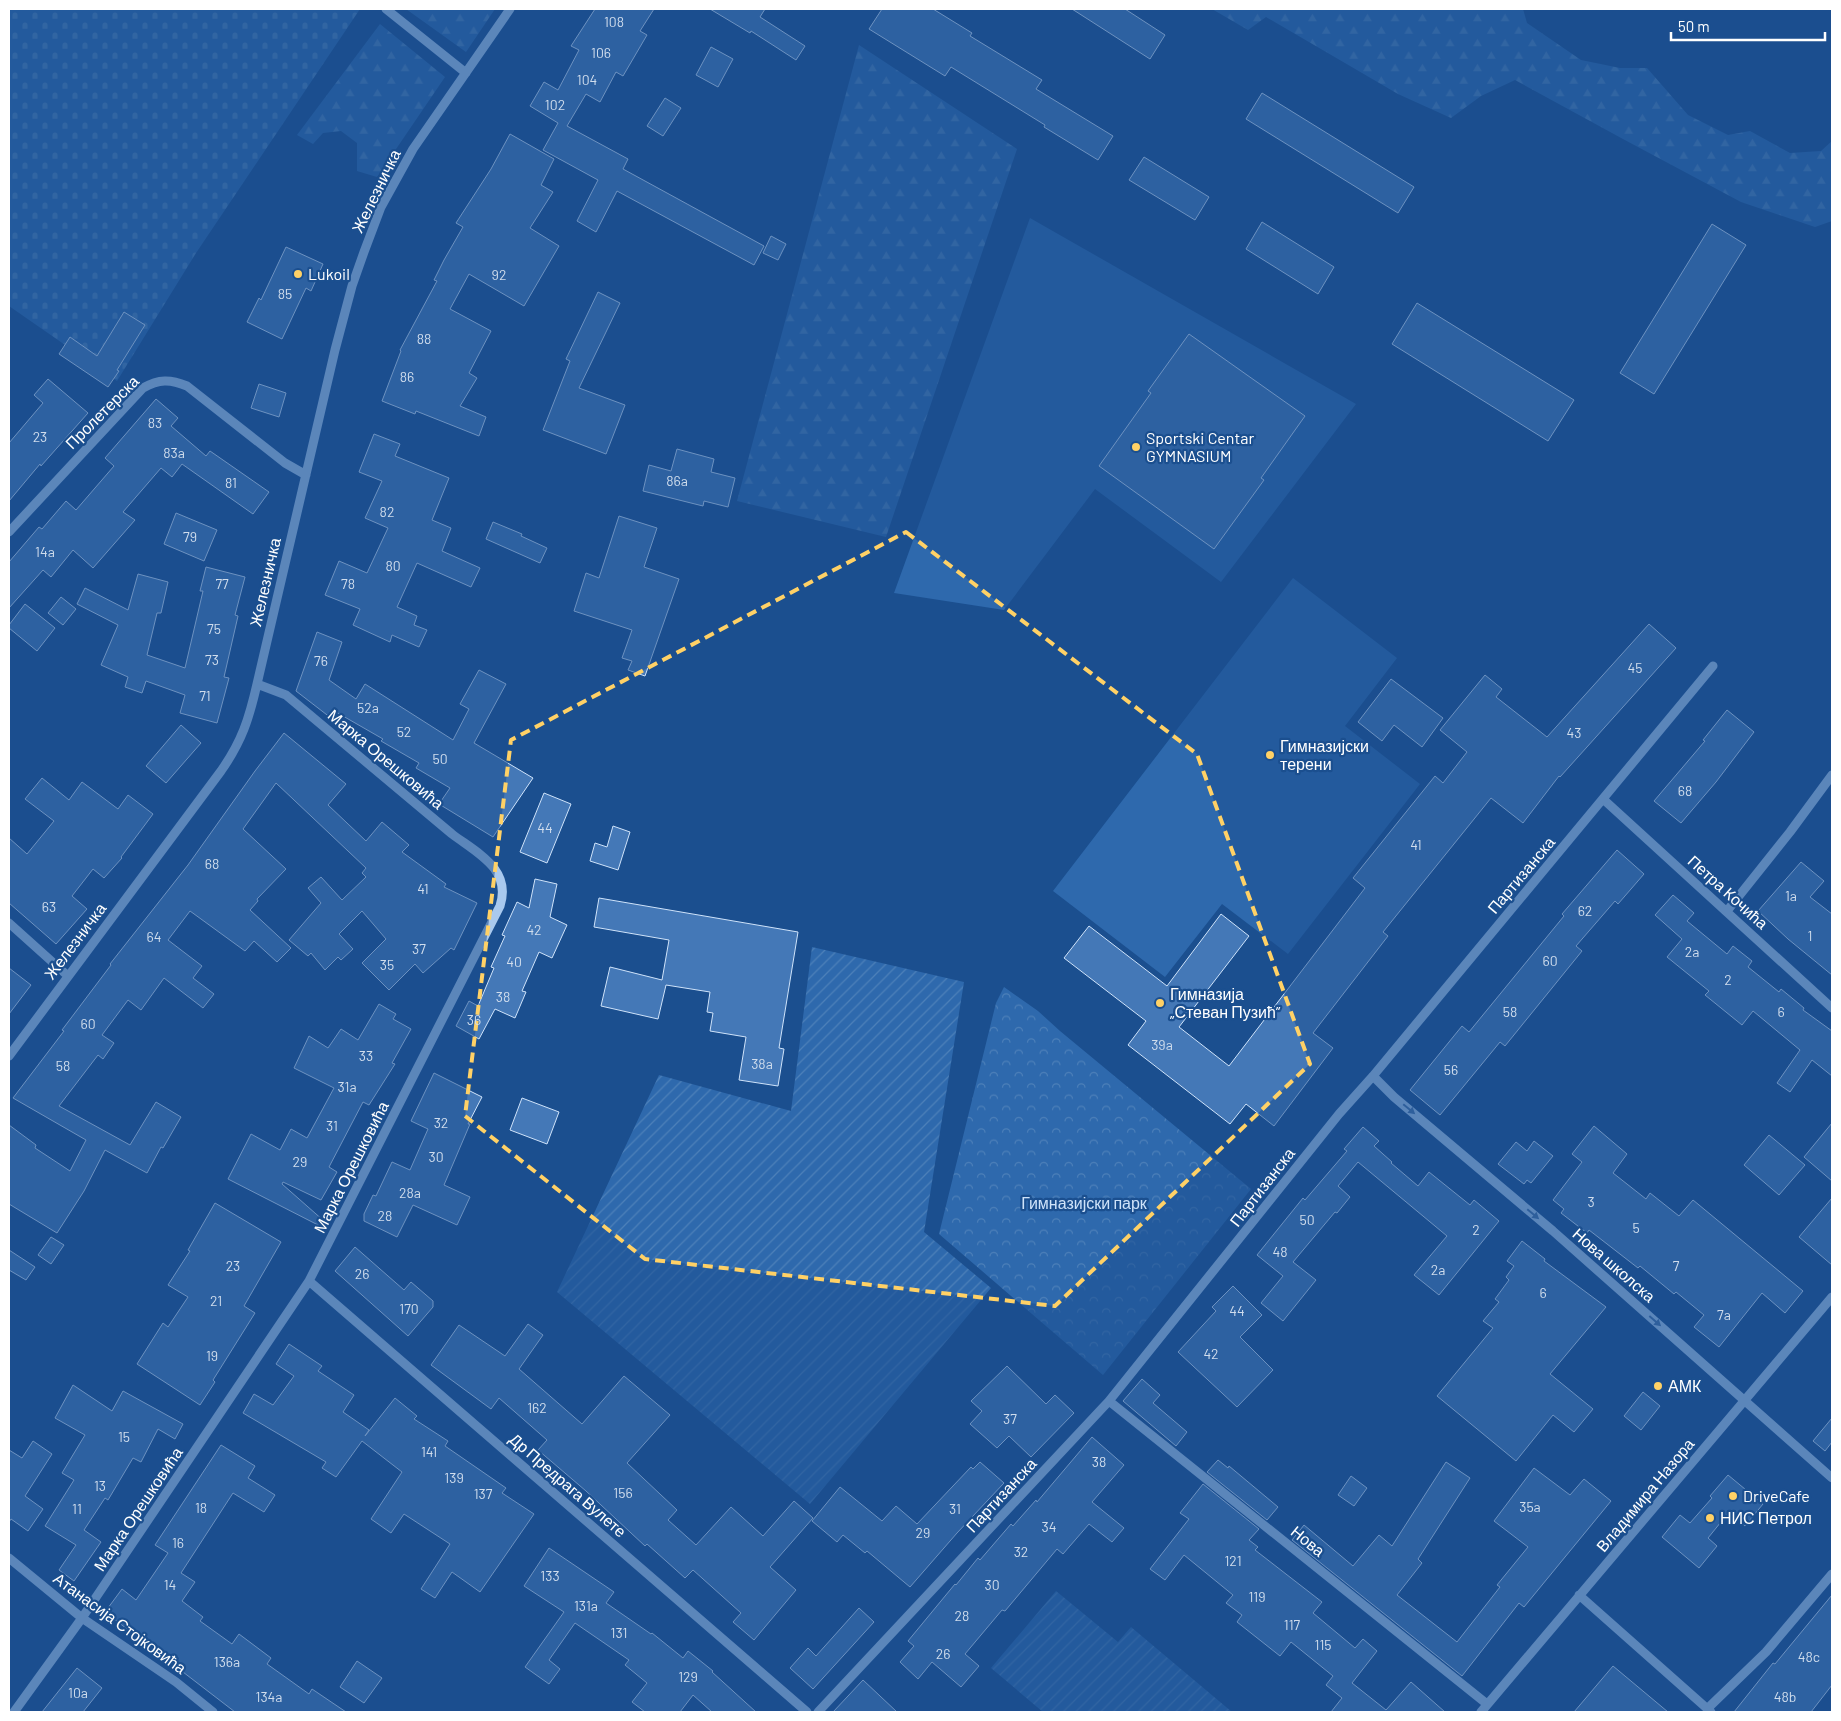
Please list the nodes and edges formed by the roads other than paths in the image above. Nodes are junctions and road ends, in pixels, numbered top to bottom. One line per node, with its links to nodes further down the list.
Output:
1 (386, 9): 3 (street)
2 (510, 9): 3 (street, Железничка)
3 (466, 73): 4 (street, Железничка)
4 (306, 475): 5 (street, Пролетерска); 7 (street, Железничка)
5 (9, 532)
6 (1714, 666): 9 (street, Партизанска)
7 (257, 684): 12 (street, Железничка); 16 (street, Марка Орешковића)
8 (1832, 775): 10 (street)
9 (1603, 799): 10 (street, Петра Кочића); 15 (street, Партизанска)
10 (1726, 911): 13 (street, Петра Кочића)
11 (9, 923): 12 (street)
12 (68, 976): 14 (street, Железничка)
13 (1832, 1008)
14 (9, 1056)
15 (1374, 1076): 18 (street, Нова школска, one-way to 18); 19 (street, Партизанска)
16 (309, 1282): 24 (street, Марка Орешковића); 29 (street, Др Предрага Вулете)
17 (1832, 1297): 18 (street, Владимира Назора)
18 (1744, 1400): 20 (street, Нова школска); 23 (street, Владимира Назора)
19 (1109, 1401): 25 (street, Нова); 30 (street, Партизанска)
20 (1832, 1478)
21 (9, 1558): 24 (street, Атанасија Стојковића)
22 (1832, 1574): 26 (street)
23 (1579, 1595): 25 (street, Владимира Назора); 26 (street)
24 (82, 1618): 27 (street, Марка Орешковића); 28 (street, Атанасија Стојковића)
25 (1488, 1704): 31 (street, Владимира Назора)
26 (1709, 1710)
27 (14, 1712)
28 (213, 1712)
29 (807, 1712)
30 (818, 1712)
31 (1481, 1712)

